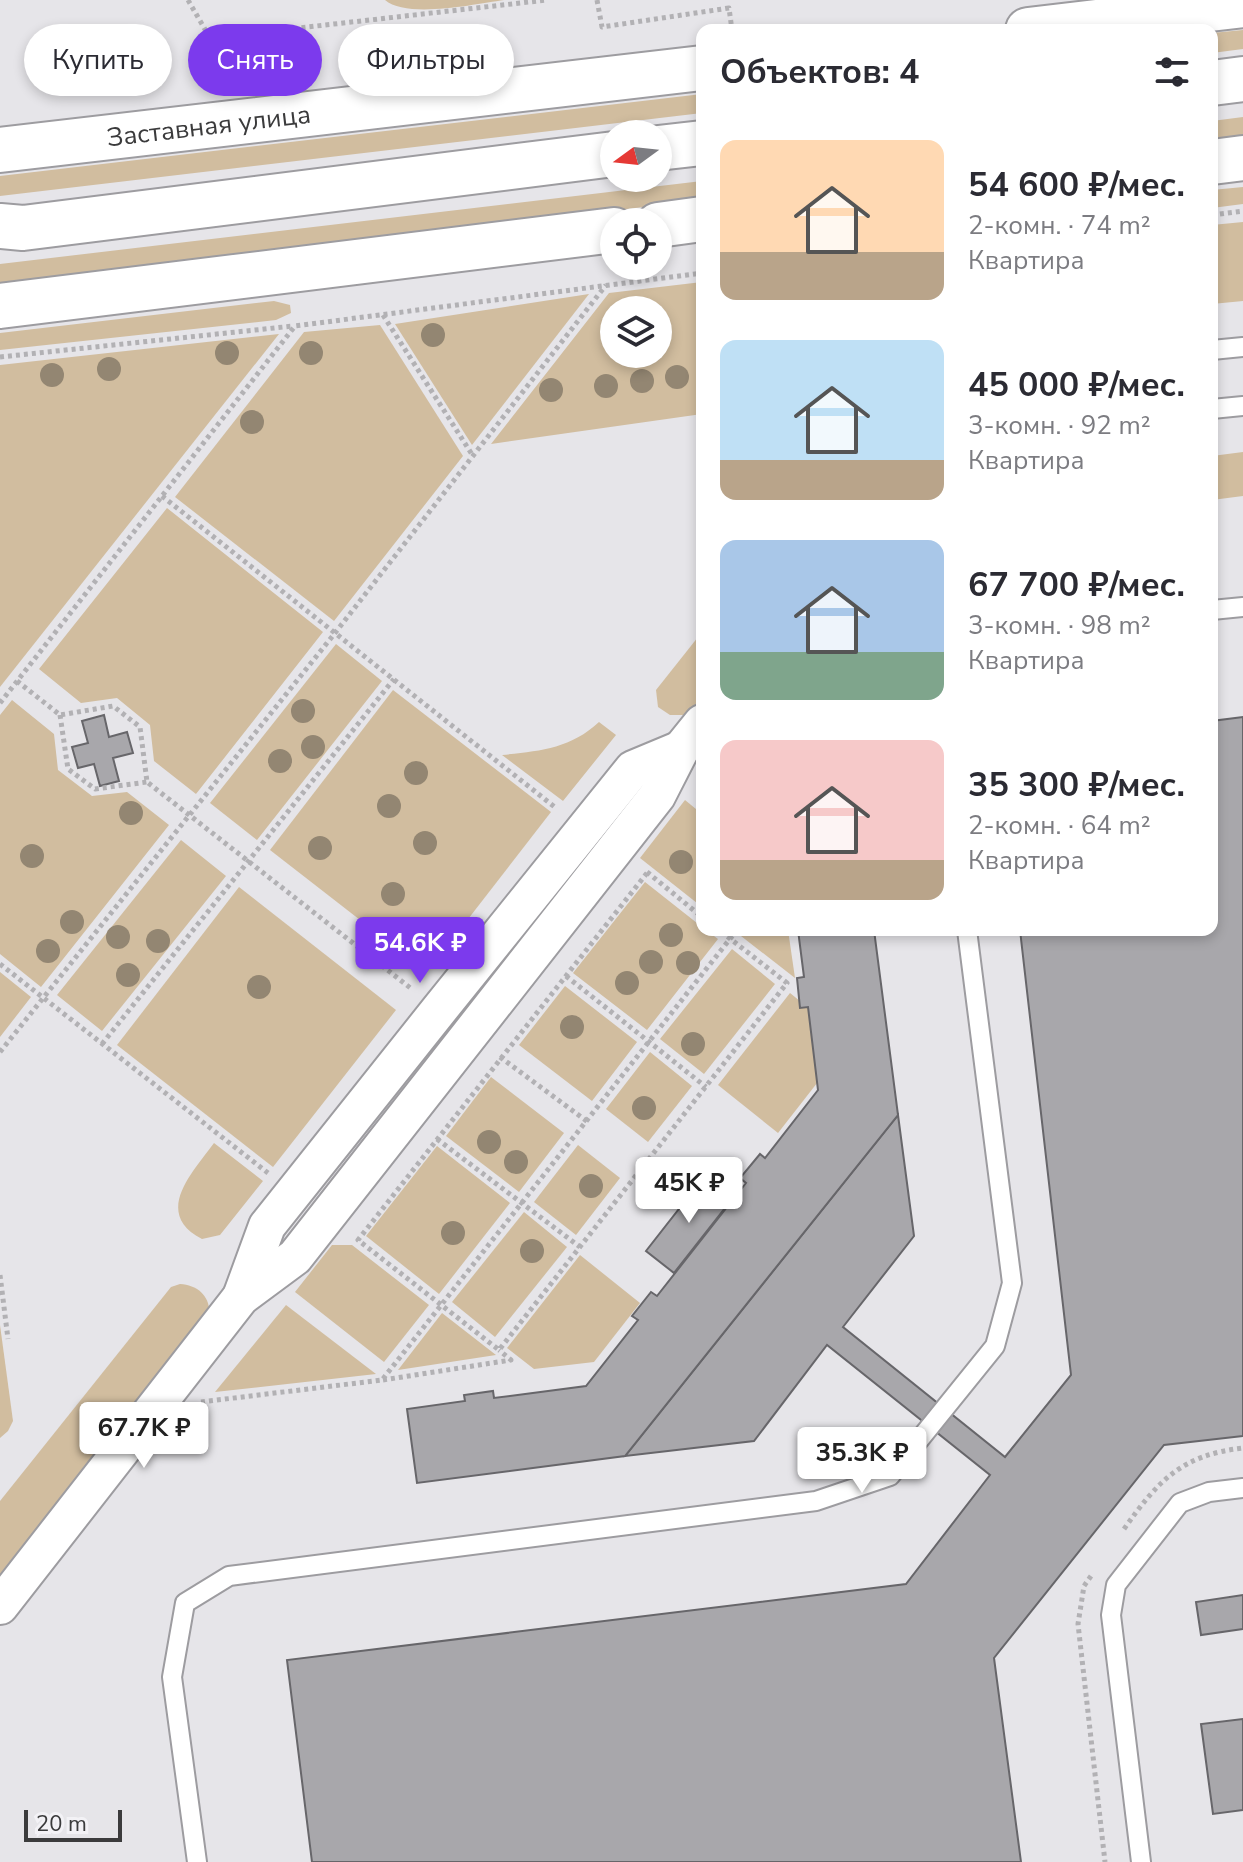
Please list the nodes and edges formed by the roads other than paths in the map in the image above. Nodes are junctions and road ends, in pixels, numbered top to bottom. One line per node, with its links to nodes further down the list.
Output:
1 (1243, 5): 2 (main road)
2 (1056, 23)
3 (696, 69): 8 (main road, Заставная улица)
4 (1243, 79): 5 (main road)
5 (1218, 82)
6 (696, 144): 7 (main road)
7 (672, 146)
8 (0, 150)
9 (600, 156): 14 (main road)
10 (1243, 158): 11 (main road)
11 (1218, 161)
12 (696, 220): 13 (main road)
13 (672, 223)
14 (8, 230)
15 (600, 232): 16 (main road)
16 (0, 306)
17 (1243, 347): 18 (lane)
18 (1218, 349)
19 (1243, 406): 20 (lane)
20 (1218, 408)
21 (1243, 607): 22 (lane)
22 (1218, 609)
23 (692, 736): 25 (street); 25 (street)
24 (968, 936): 28 (lane)
25 (241, 1297): 27 (street)
26 (1243, 1488): 29 (lane)
27 (0, 1606)
28 (197, 1862)
29 (1141, 1862)

